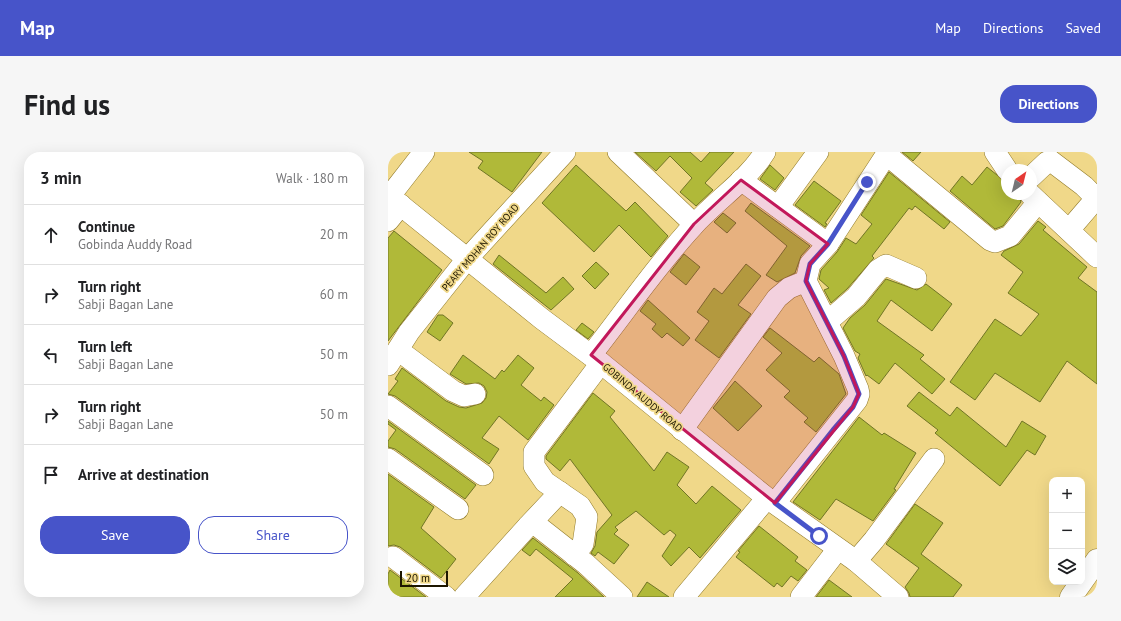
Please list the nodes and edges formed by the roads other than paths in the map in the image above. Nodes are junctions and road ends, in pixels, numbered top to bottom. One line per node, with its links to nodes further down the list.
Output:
1 (424, 152): 12 (street)
2 (565, 152): 20 (street, PEARY MOHAN ROY ROAD)
3 (618, 152): 16 (street)
4 (766, 152): 10 (street)
5 (818, 152): 14 (street)
6 (994, 152): 8 (street)
7 (882, 155): 13 (street); 18 (street)
8 (1003, 164)
9 (1037, 172): 17 (street)
10 (741, 180): 14 (street); 16 (street)
11 (1037, 198): 17 (street)
12 (393, 199): 15 (street); 20 (street, GOBINDA AUDDY ROAD)
13 (1030, 200)
14 (778, 207): 18 (street)
15 (388, 221)
16 (694, 224): 25 (street)
17 (1071, 228): 19 (street)
18 (828, 244): 22 (street)
19 (1097, 257)
20 (466, 259): 24 (street, PEARY MOHAN ROY ROAD); 25 (street, GOBINDA AUDDY ROAD)
21 (916, 278): 23 (street)
22 (806, 281): 23 (street); 28 (street)
23 (827, 322): 33 (street)
24 (393, 358): 26 (street)
25 (596, 359): 28 (street, GOBINDA AUDDY ROAD); 32 (street)
26 (475, 394)
27 (388, 406): 31 (street)
28 (682, 430): 33 (street, GOBINDA AUDDY ROAD)
29 (388, 459): 34 (street)
30 (934, 459): 40 (street)
31 (483, 475)
32 (560, 492): 35 (street); 37 (street)
33 (771, 500): 36 (street, GOBINDA AUDDY ROAD); 44 (street)
34 (458, 509)
35 (528, 526): 37 (street); 42 (street)
36 (838, 549): 40 (street, GOBINDA AUDDY ROAD); 45 (street)
37 (574, 555): 43 (street)
38 (393, 556): 41 (street)
39 (1097, 560): 47 (main road)
40 (856, 561): 46 (street, GOBINDA AUDDY ROAD)
41 (446, 597)
42 (464, 597)
43 (622, 597)
44 (684, 597)
45 (801, 597)
46 (898, 597)
47 (1071, 597)

